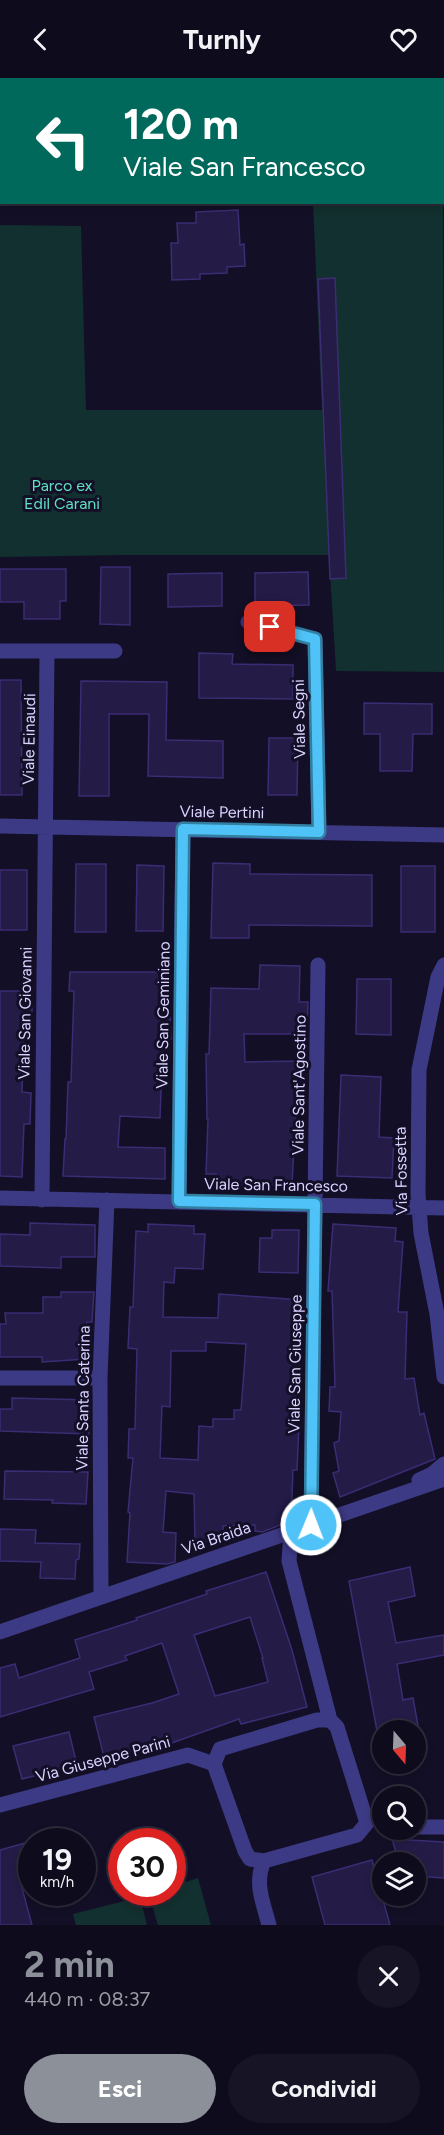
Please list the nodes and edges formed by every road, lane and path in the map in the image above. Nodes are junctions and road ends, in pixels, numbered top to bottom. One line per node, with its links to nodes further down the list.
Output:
1 (248, 622): 8 (street, Viale Segni)
2 (0, 651): 4 (street)
3 (115, 651): 4 (street)
4 (47, 652): 6 (street, Viale Einaudi)
5 (0, 826): 6 (street, Viale Pertini)
6 (46, 827): 7 (street, Viale Pertini); 13 (street, Viale San Giovanni)
7 (183, 829): 8 (street, Viale Pertini); 15 (street, Viale San Geminiano)
8 (319, 832): 9 (street, Viale Pertini)
9 (444, 835)
10 (318, 965): 16 (street, Viale Sant'Agostino)
11 (444, 965): 17 (street, Via Fossetta)
12 (0, 1198): 13 (street, Viale San Francesco)
13 (42, 1200): 14 (street, Viale San Francesco)
14 (107, 1200): 15 (street, Viale San Francesco); 21 (street, Viale Santa Caterina)
15 (179, 1201): 16 (street, Viale San Francesco)
16 (315, 1204): 17 (street, Viale San Francesco); 25 (street, Viale San Giuseppe)
17 (418, 1207): 18 (street, Viale San Francesco); 19 (street, Via Fossetta)
18 (444, 1208)
19 (444, 1377)
20 (0, 1378): 21 (street)
21 (100, 1378): 27 (street, Viale Santa Caterina)
22 (444, 1464): 24 (street)
23 (444, 1479): 24 (street, Via Braida)
24 (412, 1490): 25 (street, Via Braida)
25 (311, 1525): 26 (street, Via Braida)
26 (291, 1532): 27 (street, Via Braida); 29 (street)
27 (101, 1596): 28 (street, Via Braida)
28 (0, 1632)
29 (330, 1720): 30 (street); 32 (street)
30 (214, 1764): 31 (street, Via Giuseppe Parini); 36 (street)
31 (0, 1805)
32 (372, 1817)
33 (372, 1827): 36 (street)
34 (426, 1827): 35 (street)
35 (444, 1827)
36 (264, 1861): 37 (street)
37 (269, 1925)

